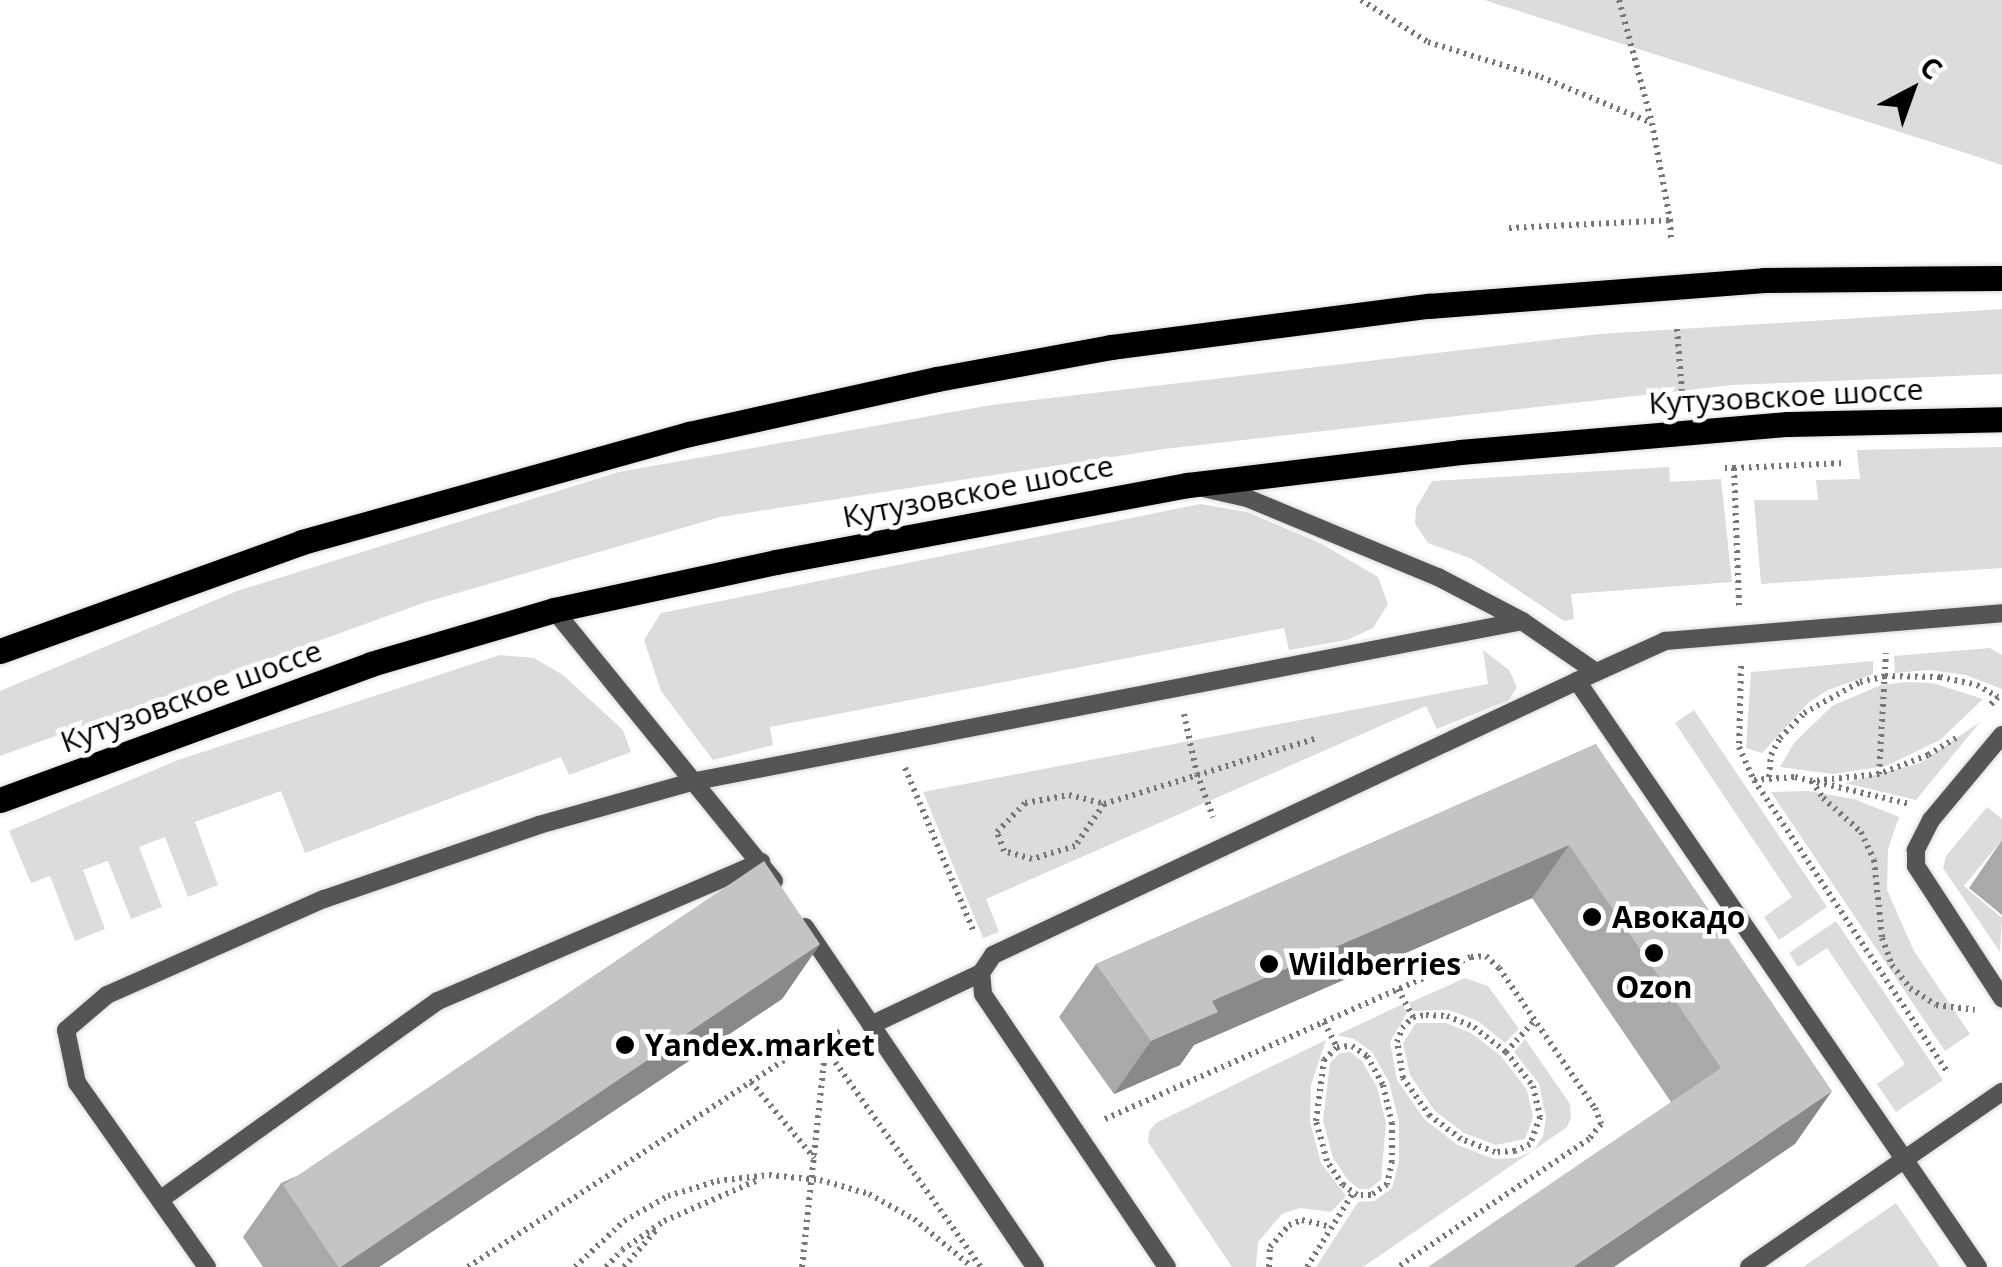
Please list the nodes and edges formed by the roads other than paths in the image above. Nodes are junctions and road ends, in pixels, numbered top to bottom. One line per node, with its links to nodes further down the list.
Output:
1 (2002, 278): 7 (main road)
2 (2002, 419): 3 (main road, Кутузовское шоссе)
3 (1188, 485): 4 (main road, Кутузовское шоссе); 6 (lane)
4 (554, 610): 11 (lane); 12 (main road, Кутузовское шоссе)
5 (2001, 615): 8 (lane)
6 (1522, 621): 8 (lane); 11 (lane)
7 (0, 651)
8 (1596, 672): 9 (lane)
9 (1577, 681): 16 (lane); 20 (lane)
10 (2002, 735): 17 (lane)
11 (696, 781): 13 (lane); 21 (lane)
12 (0, 800)
13 (761, 862): 14 (lane); 21 (lane)
14 (783, 895)
15 (794, 911): 18 (lane)
16 (981, 973): 18 (lane); 24 (lane)
17 (2002, 998)
18 (871, 1025): 23 (lane)
19 (2002, 1092): 20 (lane)
20 (1905, 1160): 25 (lane); 26 (lane)
21 (162, 1199): 22 (lane)
22 (207, 1267)
23 (1035, 1267)
24 (1167, 1267)
25 (1749, 1267)
26 (1978, 1267)

